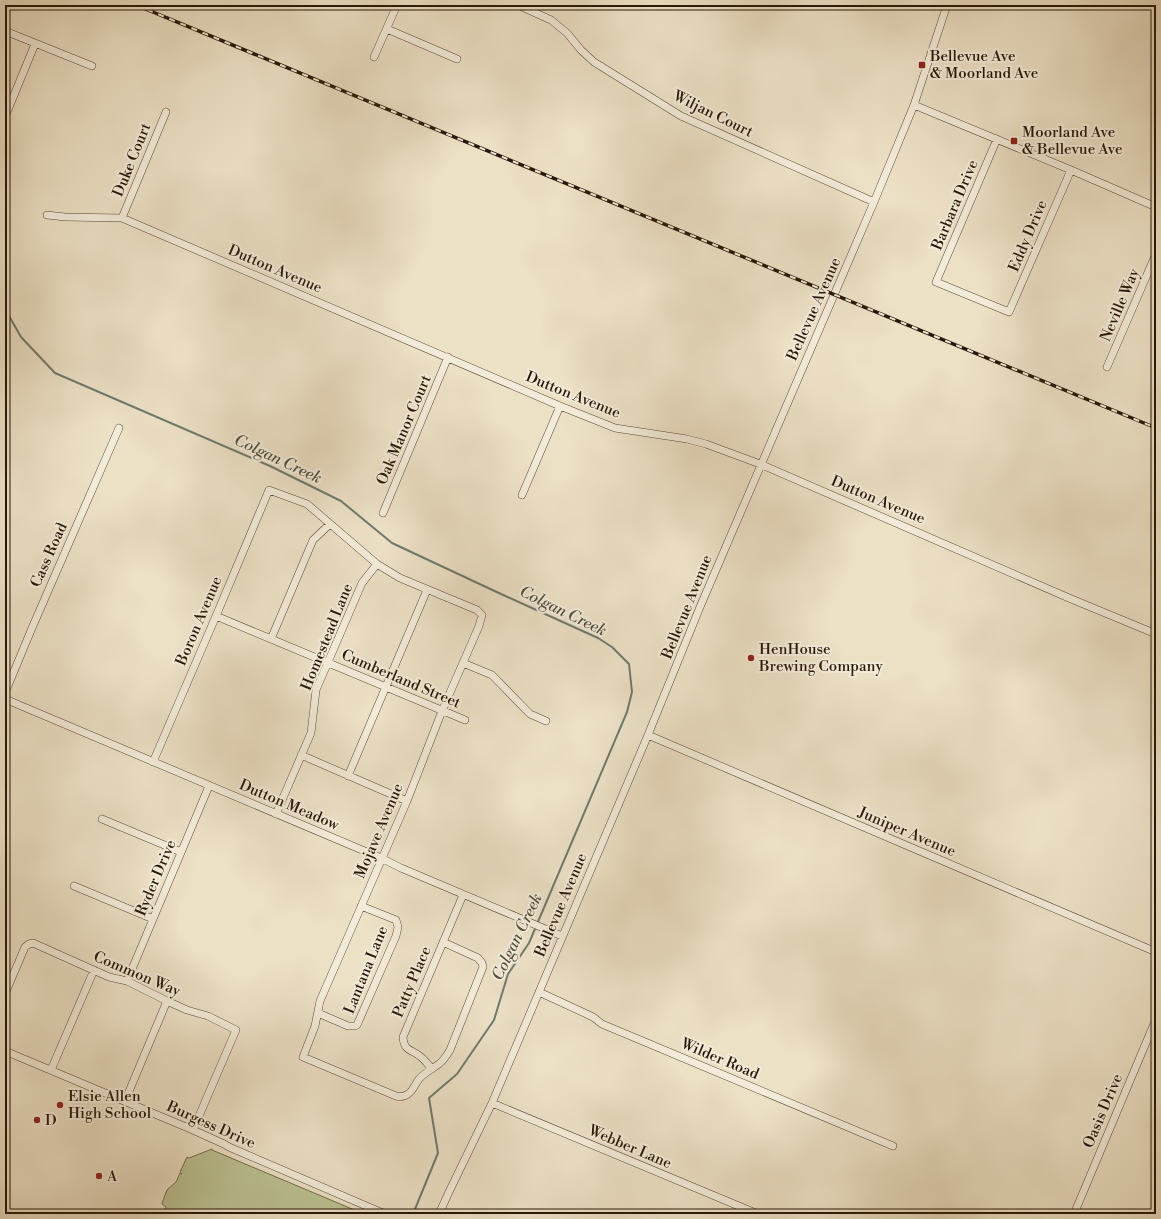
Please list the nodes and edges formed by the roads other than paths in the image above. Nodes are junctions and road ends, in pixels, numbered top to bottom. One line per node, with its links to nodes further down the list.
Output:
1 (397, 5): 4 (street)
2 (518, 5): 15 (street, Wiljan Court)
3 (947, 5): 10 (street, Bellevue Avenue)
4 (387, 29): 7 (street); 8 (street)
5 (5, 31): 6 (street)
6 (35, 44): 9 (street); 12 (street)
7 (374, 57)
8 (457, 59)
9 (92, 66)
10 (914, 105): 13 (street); 15 (street, Bellevue Avenue)
11 (166, 112): 18 (street, Duke Court)
12 (5, 116)
13 (997, 139): 14 (street); 20 (street, Barbara Drive)
14 (1071, 170): 16 (street); 20 (street, Eddy Drive)
15 (874, 202): 25 (street, Bellevue Avenue)
16 (1156, 206)
17 (47, 215): 18 (street, Dutton Avenue)
18 (122, 218): 21 (street, Dutton Avenue)
19 (1156, 254): 22 (street, Neville Way)
20 (1009, 312)
21 (448, 357): 23 (street, Dutton Avenue); 27 (street, Oak Manor Court)
22 (1107, 367)
23 (560, 406): 25 (street, Dutton Avenue); 26 (street)
24 (119, 428): 37 (street, Cass Road)
25 (760, 464): 32 (street, Dutton Avenue); 42 (street, Bellevue Avenue)
26 (522, 495)
27 (383, 513)
28 (330, 524): 29 (street); 31 (street, Boron Avenue); 33 (street)
29 (377, 564): 30 (street); 34 (street, Homestead Lane)
30 (427, 590): 35 (street, Mojave Avenue); 36 (street)
31 (216, 616): 33 (street, Cumberland Street); 44 (street, Boron Avenue)
32 (1156, 634)
33 (271, 639): 34 (street, Cumberland Street)
34 (328, 663): 36 (street, Cumberland Street); 43 (street, Homestead Lane)
35 (464, 663): 39 (street, Mojave Avenue); 41 (street)
36 (386, 687): 39 (street, Cumberland Street); 45 (street)
37 (5, 693)
38 (5, 699): 44 (street, Dutton Meadow)
39 (442, 711): 40 (street, Cumberland Street); 47 (street, Mojave Avenue)
40 (465, 720)
41 (546, 721)
42 (648, 735): 56 (street, Bellevue Avenue); 58 (street, Juniper Avenue)
43 (301, 756): 45 (street); 48 (street, Homestead Lane)
44 (153, 762): 46 (street, Dutton Meadow)
45 (348, 776): 47 (street)
46 (209, 786): 48 (street, Dutton Meadow); 50 (street, Ryder Drive)
47 (407, 801): 51 (street, Mojave Avenue)
48 (276, 814): 51 (street, Dutton Meadow)
49 (102, 819): 50 (street)
50 (181, 852): 55 (street, Ryder Drive)
51 (381, 858): 53 (street, Dutton Meadow); 54 (street, Mojave Avenue)
52 (74, 886): 55 (street)
53 (463, 895): 56 (street, Dutton Meadow); 57 (street, Patty Place)
54 (361, 906): 64 (street, Mojave Avenue); 64 (street, Lantana Lane)
55 (153, 919): 60 (street, Ryder Drive)
56 (562, 936): 61 (street, Bellevue Avenue)
57 (443, 942): 67 (street, Patty Place); 67 (street)
58 (1156, 952)
59 (94, 970): 60 (street, Common Way); 62 (street, Common Way); 68 (street)
60 (127, 981): 63 (street, Common Way)
61 (539, 992): 70 (street, Bellevue Avenue); 72 (street, Wilder Road)
62 (5, 994)
63 (167, 1001): 69 (street); 71 (street, Common Way)
64 (318, 1013): 67 (street, Mojave Avenue)
65 (1156, 1019): 76 (street, Oasis Drive)
66 (5, 1051): 68 (street, Burgess Drive)
67 (432, 1069)
68 (51, 1070): 69 (street, Burgess Drive)
69 (125, 1101): 71 (street, Burgess Drive)
70 (492, 1103): 74 (street, Bellevue Avenue); 75 (street, Webber Lane)
71 (193, 1130): 73 (street, Burgess Drive)
72 (893, 1146)
73 (385, 1214)
74 (439, 1214)
75 (758, 1214)
76 (1074, 1214)

